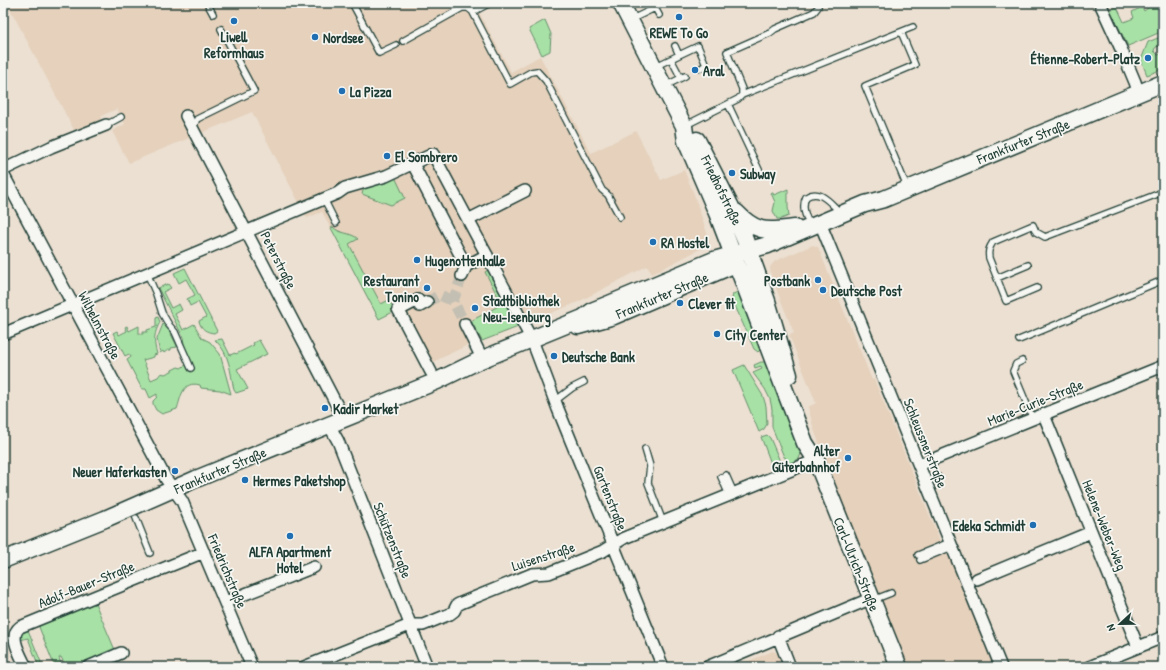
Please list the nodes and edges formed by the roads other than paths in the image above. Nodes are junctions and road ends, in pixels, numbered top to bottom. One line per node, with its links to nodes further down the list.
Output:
1 (207, 3): 10 (lane)
2 (352, 3): 17 (lane)
3 (468, 3): 9 (lane)
4 (490, 3): 8 (lane)
5 (621, 3): 12 (main road, Friedhofstraße)
6 (818, 3): 26 (lane)
7 (1100, 3): 25 (street)
8 (480, 5): 9 (lane)
9 (473, 12): 16 (lane); 44 (lane)
10 (213, 14)
11 (659, 15): 12 (lane)
12 (630, 20): 21 (main road, Friedhofstraße)
13 (913, 27): 15 (lane)
14 (221, 29): 32 (lane)
15 (901, 32): 26 (lane); 37 (lane)
16 (403, 41)
17 (396, 45)
18 (675, 46): 19 (lane)
19 (679, 55): 20 (lane); 22 (lane)
20 (671, 59): 21 (lane); 24 (lane)
21 (654, 67): 24 (main road, Friedhofstraße)
22 (701, 68)
23 (1163, 83): 25 (main road, Frankfurter Straße)
24 (664, 87): 31 (main road, Friedhofstraße)
25 (1139, 94): 37 (main road, Frankfurter Straße)
26 (742, 95): 27 (lane)
27 (728, 104): 31 (lane); 35 (lane)
28 (121, 116): 30 (lane)
29 (186, 116): 32 (street, Peterstraße)
30 (106, 125): 34 (street)
31 (684, 126): 42 (main road, Friedhofstraße); 51 (main road, Friedhofstraße)
32 (193, 128): 48 (street, Peterstraße)
33 (413, 164): 40 (street); 45 (street, Gartenstraße); 50 (street)
34 (3, 170)
35 (760, 172)
36 (3, 174): 58 (street, Wilhelmstraße)
37 (908, 189): 41 (main road, Frankfurter Straße)
38 (525, 191): 45 (street)
39 (1163, 192): 54 (lane)
40 (324, 198): 46 (lane); 48 (street)
41 (884, 199): 43 (main road, Frankfurter Straße); 47 (main road, Frankfurter Straße)
42 (730, 205): 47 (main road); 49 (main road, Friedhofstraße)
43 (841, 214): 47 (main road, Frankfurter Straße); 47 (lane)
44 (620, 217)
45 (468, 220): 50 (street, Gartenstraße)
46 (336, 223)
47 (817, 229): 49 (main road, Frankfurter Straße); 76 (street, Schleussnerstraße)
48 (247, 231): 53 (street); 71 (street, Peterstraße)
49 (750, 254): 51 (main road, Frankfurter Straße); 75 (main road, Carl-Ulrich-Straße)
50 (487, 255): 62 (street, Gartenstraße)
51 (734, 259): 62 (main road, Frankfurter Straße); 75 (main road, Carl-Ulrich-Straße)
52 (1028, 265): 54 (lane)
53 (147, 273): 58 (street); 66 (lane)
54 (997, 278): 56 (lane)
55 (1163, 280): 61 (lane)
56 (1038, 288)
57 (427, 302): 67 (street)
58 (72, 305): 60 (street); 80 (street, Wilhelmstraße)
59 (465, 324): 63 (street)
60 (3, 334)
61 (1019, 340)
62 (533, 342): 67 (main road, Frankfurter Straße); 69 (street, Gartenstraße)
63 (479, 352)
64 (1022, 361): 72 (lane)
65 (1163, 366): 70 (street, Marie-Curie-Straße)
66 (190, 368)
67 (434, 376): 71 (main road, Frankfurter Straße)
68 (584, 382): 69 (lane)
69 (556, 401): 85 (street, Gartenstraße)
70 (1044, 415): 72 (street, Marie-Curie-Straße); 84 (street, Helene-Weber-Weg)
71 (344, 419): 73 (main road, Frankfurter Straße)
72 (1033, 419): 76 (street, Marie-Curie-Straße)
73 (329, 425): 80 (main road, Frankfurter Straße); 96 (street, Schützenstraße)
74 (645, 449): 83 (lane)
75 (816, 460): 81 (street, Luisenstraße); 94 (main road, Carl-Ulrich-Straße)
76 (918, 465): 79 (street, Schleussnerstraße)
77 (724, 476): 81 (lane)
78 (938, 477): 79 (lane)
79 (925, 482): 86 (street, Schleussnerstraße)
80 (174, 489): 87 (street, Friedrichstraße); 90 (main road, Frankfurter Straße)
81 (731, 494): 83 (street, Luisenstraße)
82 (136, 518): 88 (lane)
83 (663, 522): 85 (street, Luisenstraße)
84 (1091, 532): 92 (street); 99 (street, Helene-Weber-Weg)
85 (614, 545): 96 (street, Luisenstraße); 106 (street, Gartenstraße)
86 (951, 545): 89 (lane); 110 (street, Schleussnerstraße)
87 (204, 552): 95 (street, Friedrichstraße); 101 (street, Adolf-Bauer-Straße)
88 (150, 553)
89 (919, 558)
90 (3, 560)
91 (314, 567): 95 (street)
92 (977, 579)
93 (891, 593): 94 (lane)
94 (872, 599): 97 (street); 109 (main road, Carl-Ulrich-Straße)
95 (225, 602): 103 (street, Friedrichstraße)
96 (410, 625): 104 (street, Luisenstraße); 105 (street, Schützenstraße)
97 (778, 636): 107 (street); 108 (street)
98 (1163, 637): 99 (street)
99 (1138, 647): 111 (street)
100 (121, 654): 102 (street)
101 (26, 667)
102 (88, 667)
103 (252, 667)
104 (304, 667)
105 (427, 667)
106 (663, 667)
107 (707, 667)
108 (790, 667)
109 (899, 667)
110 (1001, 667)
111 (1090, 667)

